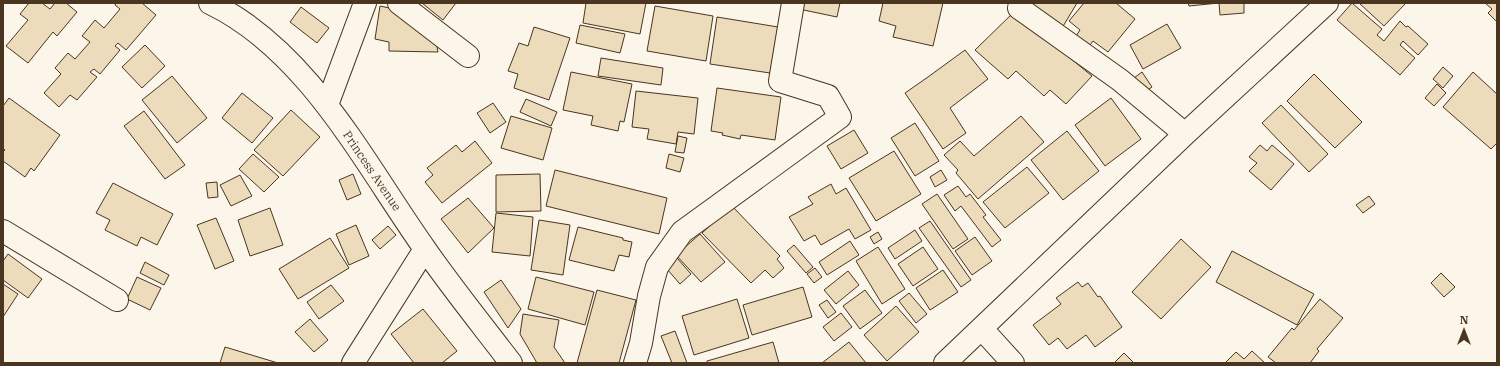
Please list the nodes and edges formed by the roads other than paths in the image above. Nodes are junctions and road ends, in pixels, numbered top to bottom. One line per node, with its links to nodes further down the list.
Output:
1 (210, 3): 8 (street, Princess Avenue)
2 (365, 3): 8 (street)
3 (399, 3): 7 (street)
4 (793, 3): 16 (street)
5 (1327, 3): 9 (street)
6 (1019, 8): 9 (street)
7 (468, 56)
8 (327, 105): 11 (street, Princess Avenue)
9 (1184, 134): 13 (street)
10 (3, 231): 12 (street)
11 (425, 249): 14 (street); 15 (street, Princess Avenue)
12 (117, 300)
13 (982, 329): 17 (street); 18 (street)
14 (354, 363)
15 (511, 363)
16 (635, 363)
17 (945, 363)
18 (1013, 363)

